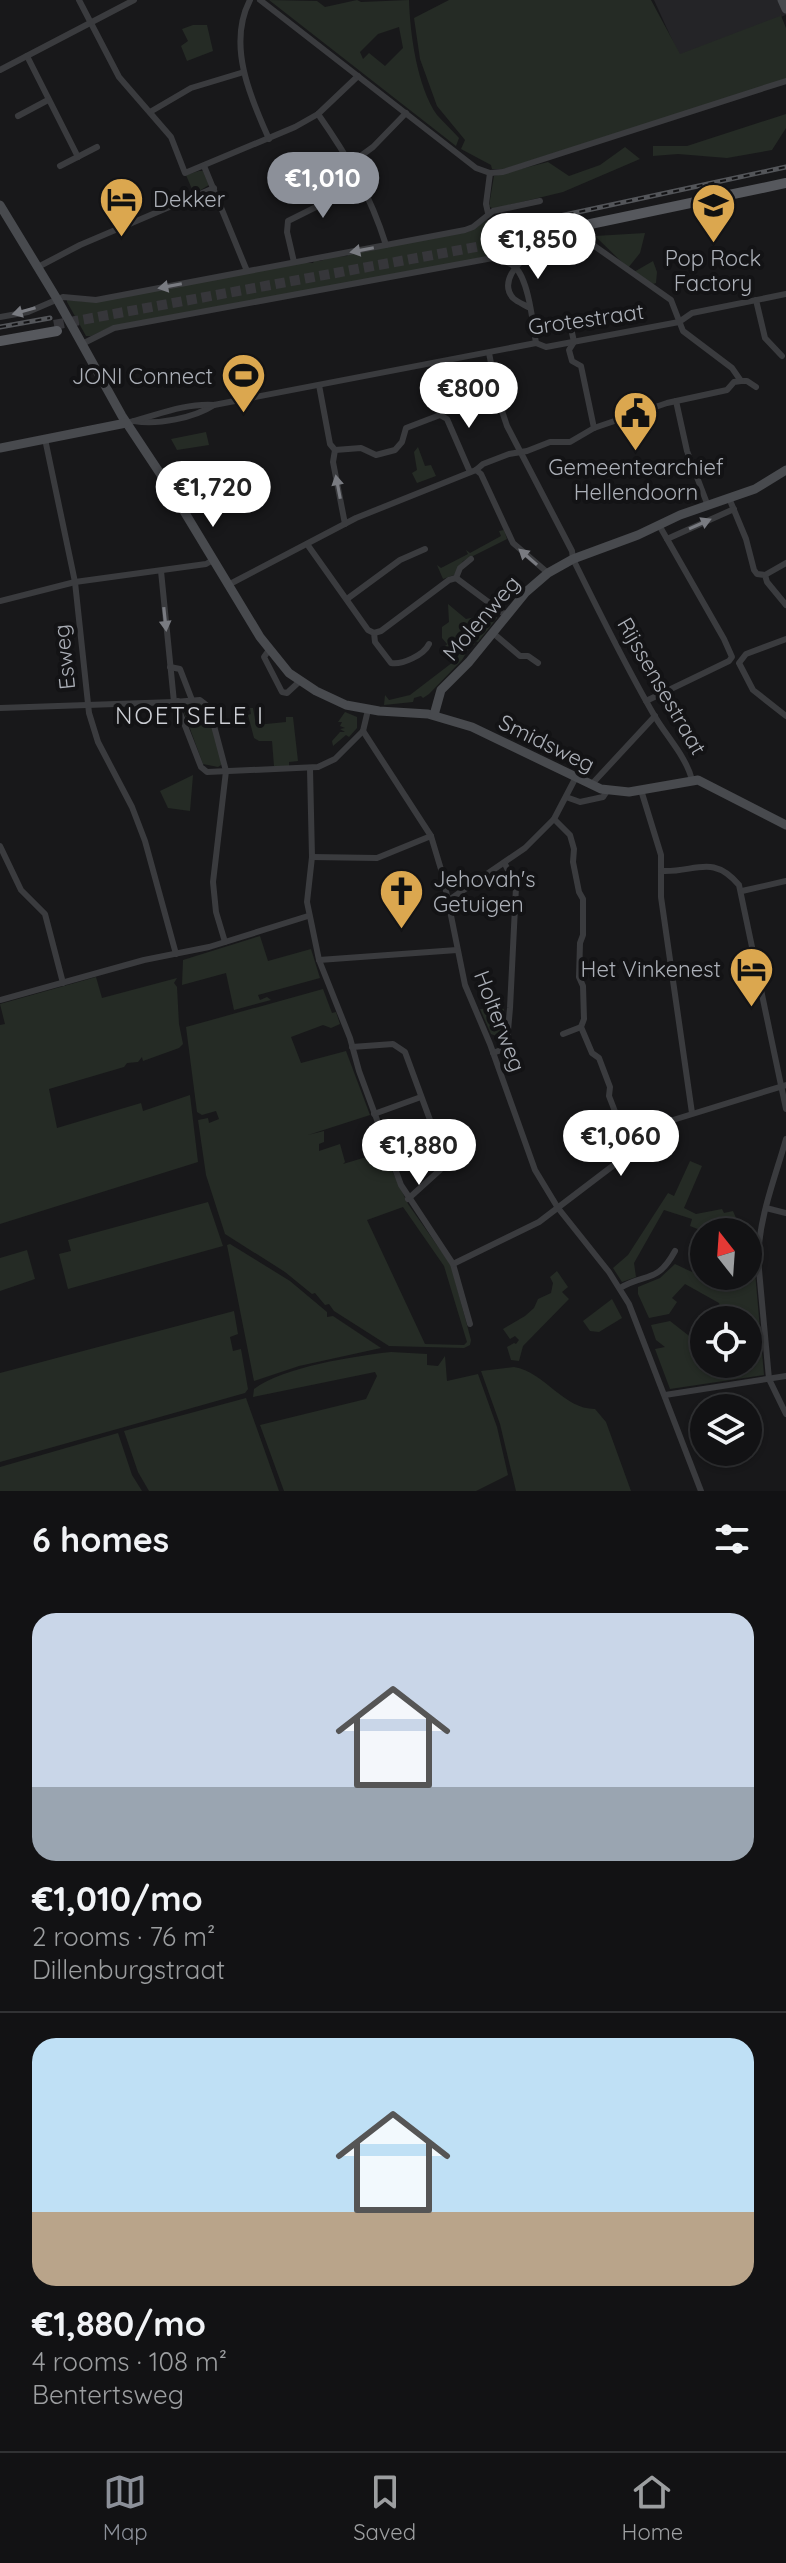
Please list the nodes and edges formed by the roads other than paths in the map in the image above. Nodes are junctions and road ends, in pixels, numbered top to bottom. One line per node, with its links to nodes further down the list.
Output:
1 (79, 0): 7 (street)
2 (134, 0): 7 (street)
3 (250, 0): 10 (street)
4 (260, 0): 11 (street)
5 (782, 0): 6 (main road)
6 (786, 9)
7 (90, 23): 8 (street); 14 (street)
8 (27, 56): 9 (street); 13 (street)
9 (0, 70)
10 (244, 72): 14 (street); 18 (street)
11 (358, 76): 15 (street); 16 (street)
12 (786, 81): 24 (street)
13 (48, 100): 17 (street); 20 (street)
14 (150, 112): 23 (street)
15 (406, 113): 21 (street); 24 (street)
16 (318, 114): 18 (street); 21 (street)
17 (18, 116)
18 (269, 139): 23 (street)
19 (97, 147): 20 (street)
20 (78, 157): 22 (street)
21 (351, 163): 25 (street)
22 (60, 166)
23 (204, 166): 27 (street)
24 (490, 173): 30 (street)
25 (361, 182): 32 (street); 33 (street)
26 (786, 186): 31 (main road)
27 (214, 188): 34 (street); 36 (street)
28 (540, 201): 30 (street)
29 (0, 205): 34 (main road, Smidsweg)
30 (488, 213): 32 (street)
31 (515, 242)
32 (386, 245): 33 (street, one-way to 33)
33 (294, 262): 36 (street)
34 (40, 266): 38 (main road, Smidsweg)
35 (515, 268): 40 (street); 40 (street); 42 (street, Grotestraat); 48 (street)
36 (247, 271): 38 (street, one-way to 38)
37 (786, 294): 39 (street, Grotestraat)
38 (56, 299): 41 (street, one-way to 41); 48 (main road, Smidsweg)
39 (756, 300): 42 (street, Grotestraat); 52 (street)
40 (530, 308): 47 (street)
41 (0, 317)
42 (679, 322): 46 (street, Grotestraat); 49 (street)
43 (56, 328): 45 (main road)
44 (571, 328): 46 (street)
45 (0, 338)
46 (574, 342): 47 (street, Grotestraat); 60 (street)
47 (536, 343): 50 (street, Grotestraat)
48 (82, 344): 59 (main road, Smidsweg)
49 (698, 344): 51 (street); 53 (street)
50 (489, 353): 54 (street, Grotestraat); 64 (street, Rijssensestraat)
51 (698, 353)
52 (782, 356)
53 (741, 381): 55 (street); 56 (street)
54 (319, 385): 59 (street, Grotestraat); 63 (street)
55 (756, 387)
56 (676, 401): 60 (street); 68 (street)
57 (447, 403): 58 (street)
58 (440, 415): 63 (street); 66 (street)
59 (130, 422): 61 (main road, Grotestraat); 77 (main road, Smidsweg)
60 (594, 428): 64 (street)
61 (45, 439): 62 (main road, Grotestraat); 83 (street, Esweg)
62 (0, 448)
63 (335, 450): 70 (street, one-way to 63)
64 (521, 452): 66 (street); 76 (street, Rijssensestraat)
65 (786, 470): 67 (main road, Molenweg)
66 (473, 471): 70 (street); 80 (street, one-way to 66)
67 (729, 498): 68 (main road, Molenweg); 69 (street)
68 (708, 506): 71 (main road, Molenweg)
69 (734, 509): 72 (street, one-way to 69); 81 (street)
70 (345, 524): 73 (street)
71 (659, 525): 72 (street); 76 (main road, Molenweg)
72 (667, 539): 98 (street)
73 (307, 544): 84 (street); 85 (street)
74 (425, 549): 85 (street)
75 (471, 559): 82 (street)
76 (573, 559): 80 (main road, Molenweg); 98 (street, Rijssensestraat)
77 (213, 560): 79 (street); 84 (main road, Smidsweg)
78 (786, 563): 81 (street)
79 (161, 571): 83 (street); 95 (street, one-way to 95)
80 (548, 573): 88 (main road, Molenweg)
81 (765, 575): 87 (street)
82 (456, 578): 88 (street); 90 (street)
83 (75, 582): 86 (street); 100 (street, Esweg)
84 (228, 585): 93 (main road, Smidsweg)
85 (347, 599): 90 (street)
86 (0, 601)
87 (786, 605)
88 (507, 616): 89 (main road, Molenweg)
89 (492, 632): 94 (street); 103 (main road, Molenweg)
90 (374, 633): 92 (street)
91 (786, 639): 105 (street)
92 (429, 644)
93 (269, 650): 96 (main road, Smidsweg); 96 (street, Smidsweg)
94 (538, 663)
95 (170, 667): 97 (street); 99 (street)
96 (300, 681): 102 (main road, Smidsweg)
97 (192, 700): 99 (street); 108 (street)
98 (646, 701): 104 (street, Rijssensestraat)
99 (176, 702): 100 (street); 108 (street)
100 (87, 704): 101 (street); 128 (street, Esweg)
101 (0, 708)
102 (368, 710): 103 (main road, Smidsweg); 106 (street)
103 (435, 712): 109 (main road, Smidsweg)
104 (655, 716): 110 (street, Rijssensestraat); 111 (street)
105 (786, 716)
106 (363, 731): 107 (street); 117 (street, Holterweg)
107 (310, 769): 108 (street); 119 (street)
108 (226, 771): 126 (street)
109 (576, 777): 111 (main road, Smidsweg); 114 (street)
110 (692, 780): 112 (main road, Smidsweg); 116 (main road, Rijssensestraat)
111 (591, 785): 113 (main road, Smidsweg)
112 (641, 790): 113 (main road, Smidsweg); 121 (street)
113 (607, 791): 114 (street, Smidsweg)
114 (566, 797): 115 (street)
115 (554, 819): 120 (street); 132 (street)
116 (786, 825)
117 (431, 836): 119 (street); 124 (street, Holterweg)
118 (0, 846): 130 (street)
119 (312, 857): 125 (street)
120 (505, 864): 124 (street); 134 (street)
121 (661, 871): 123 (street); 143 (street)
122 (786, 881): 123 (street)
123 (742, 891): 138 (street)
124 (446, 902): 127 (street, Holterweg)
125 (308, 916): 126 (street); 129 (street)
126 (225, 942): 128 (street)
127 (457, 950): 129 (street); 135 (street, Holterweg)
128 (176, 954): 130 (street)
129 (319, 960): 136 (street)
130 (63, 983): 131 (street)
131 (0, 1000)
132 (581, 1027): 133 (street); 146 (street)
133 (563, 1034)
134 (507, 1037): 135 (street); 137 (street)
135 (490, 1044): 137 (street, Holterweg)
136 (352, 1047): 141 (street); 144 (street)
137 (493, 1053): 149 (street, Holterweg)
138 (776, 1059): 139 (street); 140 (street)
139 (786, 1059)
140 (784, 1086): 142 (street); 143 (street)
141 (421, 1097): 144 (street); 148 (street)
142 (786, 1109)
143 (692, 1113): 146 (street)
144 (374, 1114): 148 (street)
145 (786, 1139): 147 (street)
146 (635, 1148): 149 (street)
147 (784, 1151): 150 (street)
148 (408, 1199): 153 (street)
149 (558, 1208): 153 (street); 154 (street, Holterweg)
150 (766, 1208): 151 (street); 157 (street)
151 (786, 1213)
152 (675, 1251): 154 (street)
153 (453, 1264): 155 (street)
154 (620, 1288): 158 (street, Holterweg)
155 (470, 1324)
156 (786, 1376): 157 (street)
157 (769, 1379): 158 (street); 159 (street)
158 (665, 1395): 160 (street, Holterweg)
159 (786, 1414)
160 (701, 1491)

